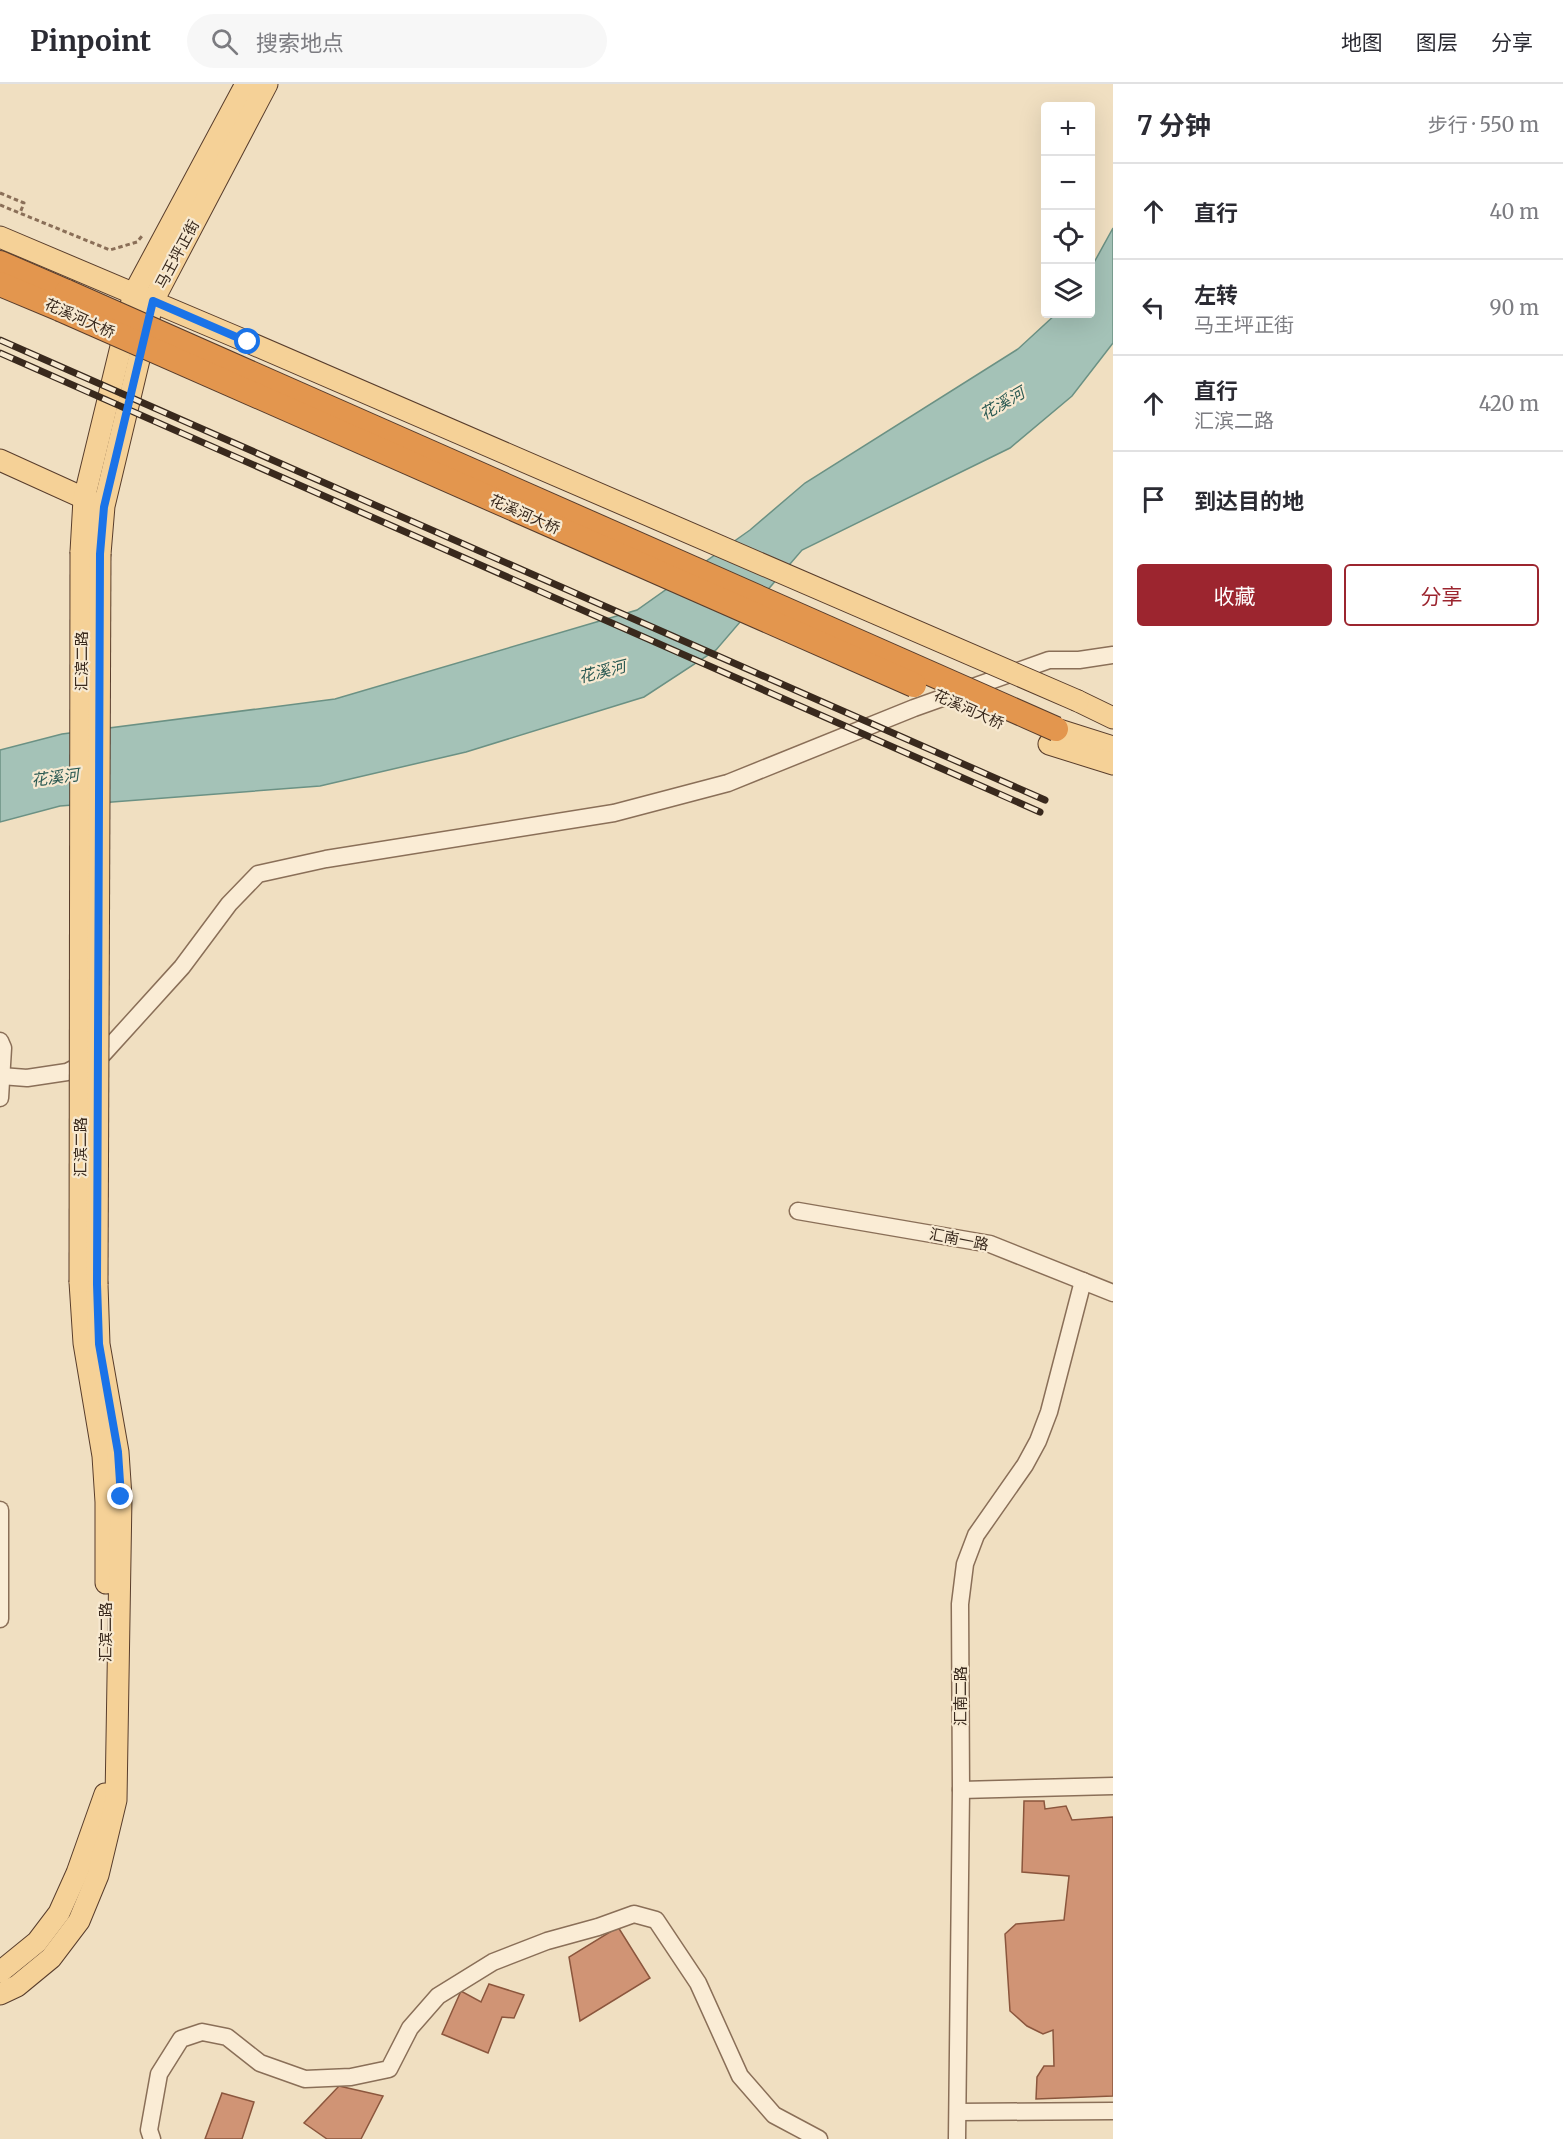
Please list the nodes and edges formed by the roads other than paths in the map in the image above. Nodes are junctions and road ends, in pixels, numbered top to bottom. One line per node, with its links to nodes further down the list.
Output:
1 (246, 84): 6 (main road, 马王坪正街)
2 (267, 84): 6 (main road, 马王坪正街)
3 (0, 237): 6 (main road)
4 (0, 263): 7 (highway)
5 (0, 284): 7 (highway, 花溪河大桥)
6 (143, 297): 9 (main road, 马王坪正街); 11 (main road, bridge)
7 (63, 301): 12 (highway, 花溪河大桥, bridge)
8 (0, 460): 9 (main road)
9 (94, 503): 25 (main road, 汇滨二路, bridge)
10 (1113, 656): 16 (street)
11 (1113, 718)
12 (1052, 737): 13 (main road); 14 (main road)
13 (1113, 747)
14 (1113, 764)
15 (0, 1041): 16 (street)
16 (1, 1076): 17 (street)
17 (0, 1098)
18 (798, 1211): 19 (street, 汇南一路)
19 (1083, 1281): 20 (street, 汇南一路); 24 (street, 汇南二路)
20 (1113, 1293)
21 (0, 1510): 22 (street)
22 (0, 1619)
23 (1113, 1786): 24 (street)
24 (961, 1790): 29 (street, 汇南二路)
25 (111, 1799): 26 (main road, 汇滨二路); 27 (main road, 汇滨二路)
26 (0, 1972)
27 (0, 1994)
28 (1113, 2111): 29 (street)
29 (957, 2112): 32 (street, 汇南二路)
30 (152, 2139): 31 (street)
31 (819, 2139)
32 (957, 2139)

